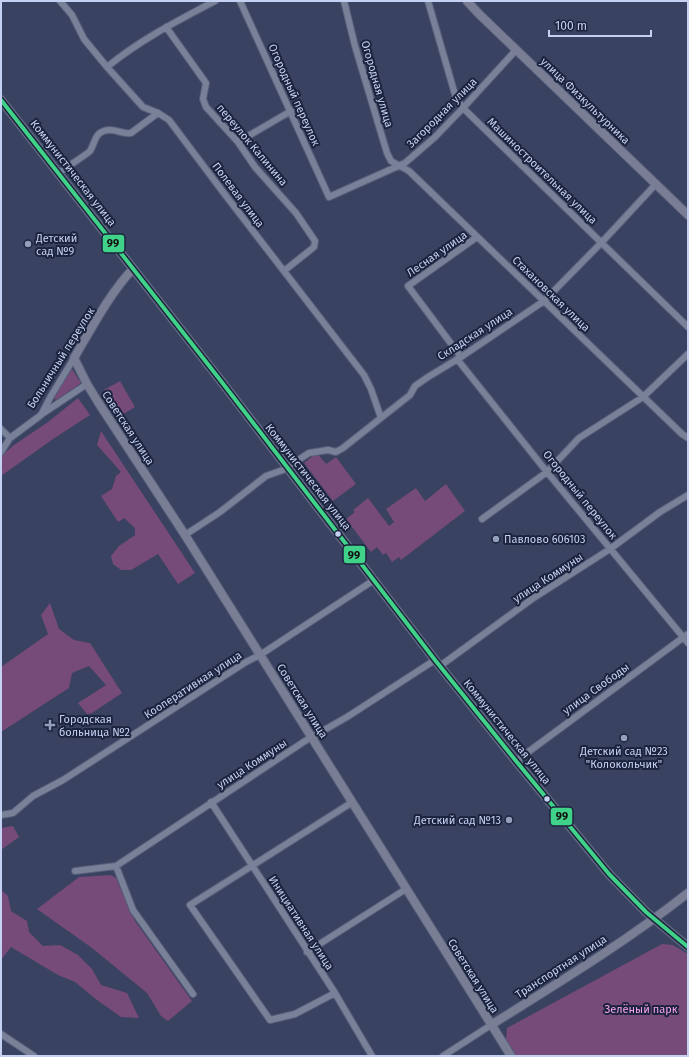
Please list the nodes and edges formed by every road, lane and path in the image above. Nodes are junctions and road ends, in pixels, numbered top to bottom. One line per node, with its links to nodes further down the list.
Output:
1 (60, 1): 9 (street, Полевая улица)
2 (215, 1): 7 (street)
3 (240, 1): 12 (street, Огородный переулок)
4 (344, 1): 15 (street, Огородная улица)
5 (428, 1): 11 (street, Машиностроительная улица)
6 (467, 1): 8 (street, улица Физкультурника)
7 (166, 27): 9 (street); 14 (street, переулок Калинина)
8 (516, 50): 11 (street, Загородная улица); 17 (street, улица Физкультурника)
9 (107, 67): 13 (street, Полевая улица)
10 (1, 100): 16 (street, Коммунистическая улица)
11 (463, 108): 15 (street, Загородная улица); 21 (street, Машиностроительная улица)
12 (290, 111): 14 (street); 18 (street, Огородный переулок)
13 (158, 113): 16 (street); 23 (street, Полевая улица)
14 (238, 142): 23 (street, переулок Калинина)
15 (400, 165): 18 (street, Загородная улица); 20 (street, Стахановская улица)
16 (59, 173): 22 (street, Коммунистическая улица)
17 (655, 184): 19 (street, улица Физкультурника); 21 (street, Складская улица)
18 (329, 197)
19 (688, 215)
20 (477, 237): 24 (street, Лесная улица); 25 (street, Стахановская улица)
21 (602, 242): 25 (street, Складская улица); 26 (street, Машиностроительная улица)
22 (133, 269): 28 (street, Больничный переулок); 38 (street, Коммунистическая улица)
23 (284, 271): 33 (street, Полевая улица)
24 (408, 286): 29 (street, Огородный переулок)
25 (544, 301): 29 (street, Складская улица); 31 (street, Стахановская улица)
26 (688, 327)
27 (688, 354): 31 (street)
28 (74, 358): 30 (street, Советская улица); 32 (street, Больничный переулок)
29 (459, 358): 33 (street, Складская улица); 39 (street, Огородный переулок)
30 (87, 384): 32 (street); 42 (street, Советская улица)
31 (643, 397): 36 (street, Стахановская улица); 39 (street)
32 (41, 415): 35 (street, Больничный переулок)
33 (380, 418): 38 (street, Складская улица)
34 (1, 429): 35 (street)
35 (10, 438): 37 (street, Больничный переулок)
36 (688, 438)
37 (1, 452)
38 (287, 467): 42 (street, Складская улица); 44 (street, Коммунистическая улица)
39 (547, 472): 41 (street); 43 (street, Огородный переулок)
40 (688, 495): 43 (street, улица Коммуны)
41 (482, 519)
42 (185, 536): 47 (street, Советская улица)
43 (610, 549): 45 (street, Огородный переулок); 48 (street, улица Коммуны)
44 (374, 580): 47 (street, Кооперативная улица); 48 (street, Коммунистическая улица)
45 (685, 635): 46 (street, Огородный переулок); 50 (street, улица Свободы)
46 (688, 643)
47 (260, 655): 49 (street, Советская улица); 53 (street, Кооперативная улица)
48 (437, 663): 49 (street, улица Коммуны); 50 (street, Коммунистическая улица)
49 (311, 737): 51 (street, улица Коммуны); 52 (street, Советская улица)
50 (516, 761): 59 (street, Коммунистическая улица)
51 (211, 802): 54 (street, Инициативная улица); 55 (street, улица Коммуны)
52 (351, 803): 54 (street); 57 (street, Советская улица)
53 (1, 815)
54 (252, 865): 61 (street, Инициативная улица); 62 (street)
55 (116, 866): 56 (street, улица Коммуны); 63 (street)
56 (75, 871)
57 (406, 889): 61 (street); 64 (street, Советская улица)
58 (688, 893): 59 (street, Транспортная улица)
59 (654, 919): 60 (street, Коммунистическая улица); 64 (street, Транспортная улица)
60 (688, 947)
61 (307, 952): 62 (street, Инициативная улица)
62 (335, 993): 66 (street, Инициативная улица)
63 (193, 994)
64 (491, 1025): 68 (street, Транспортная улица); 69 (street, Советская улица)
65 (1, 1034): 67 (street)
66 (370, 1055)
67 (34, 1056)
68 (443, 1056)
69 (511, 1056)

